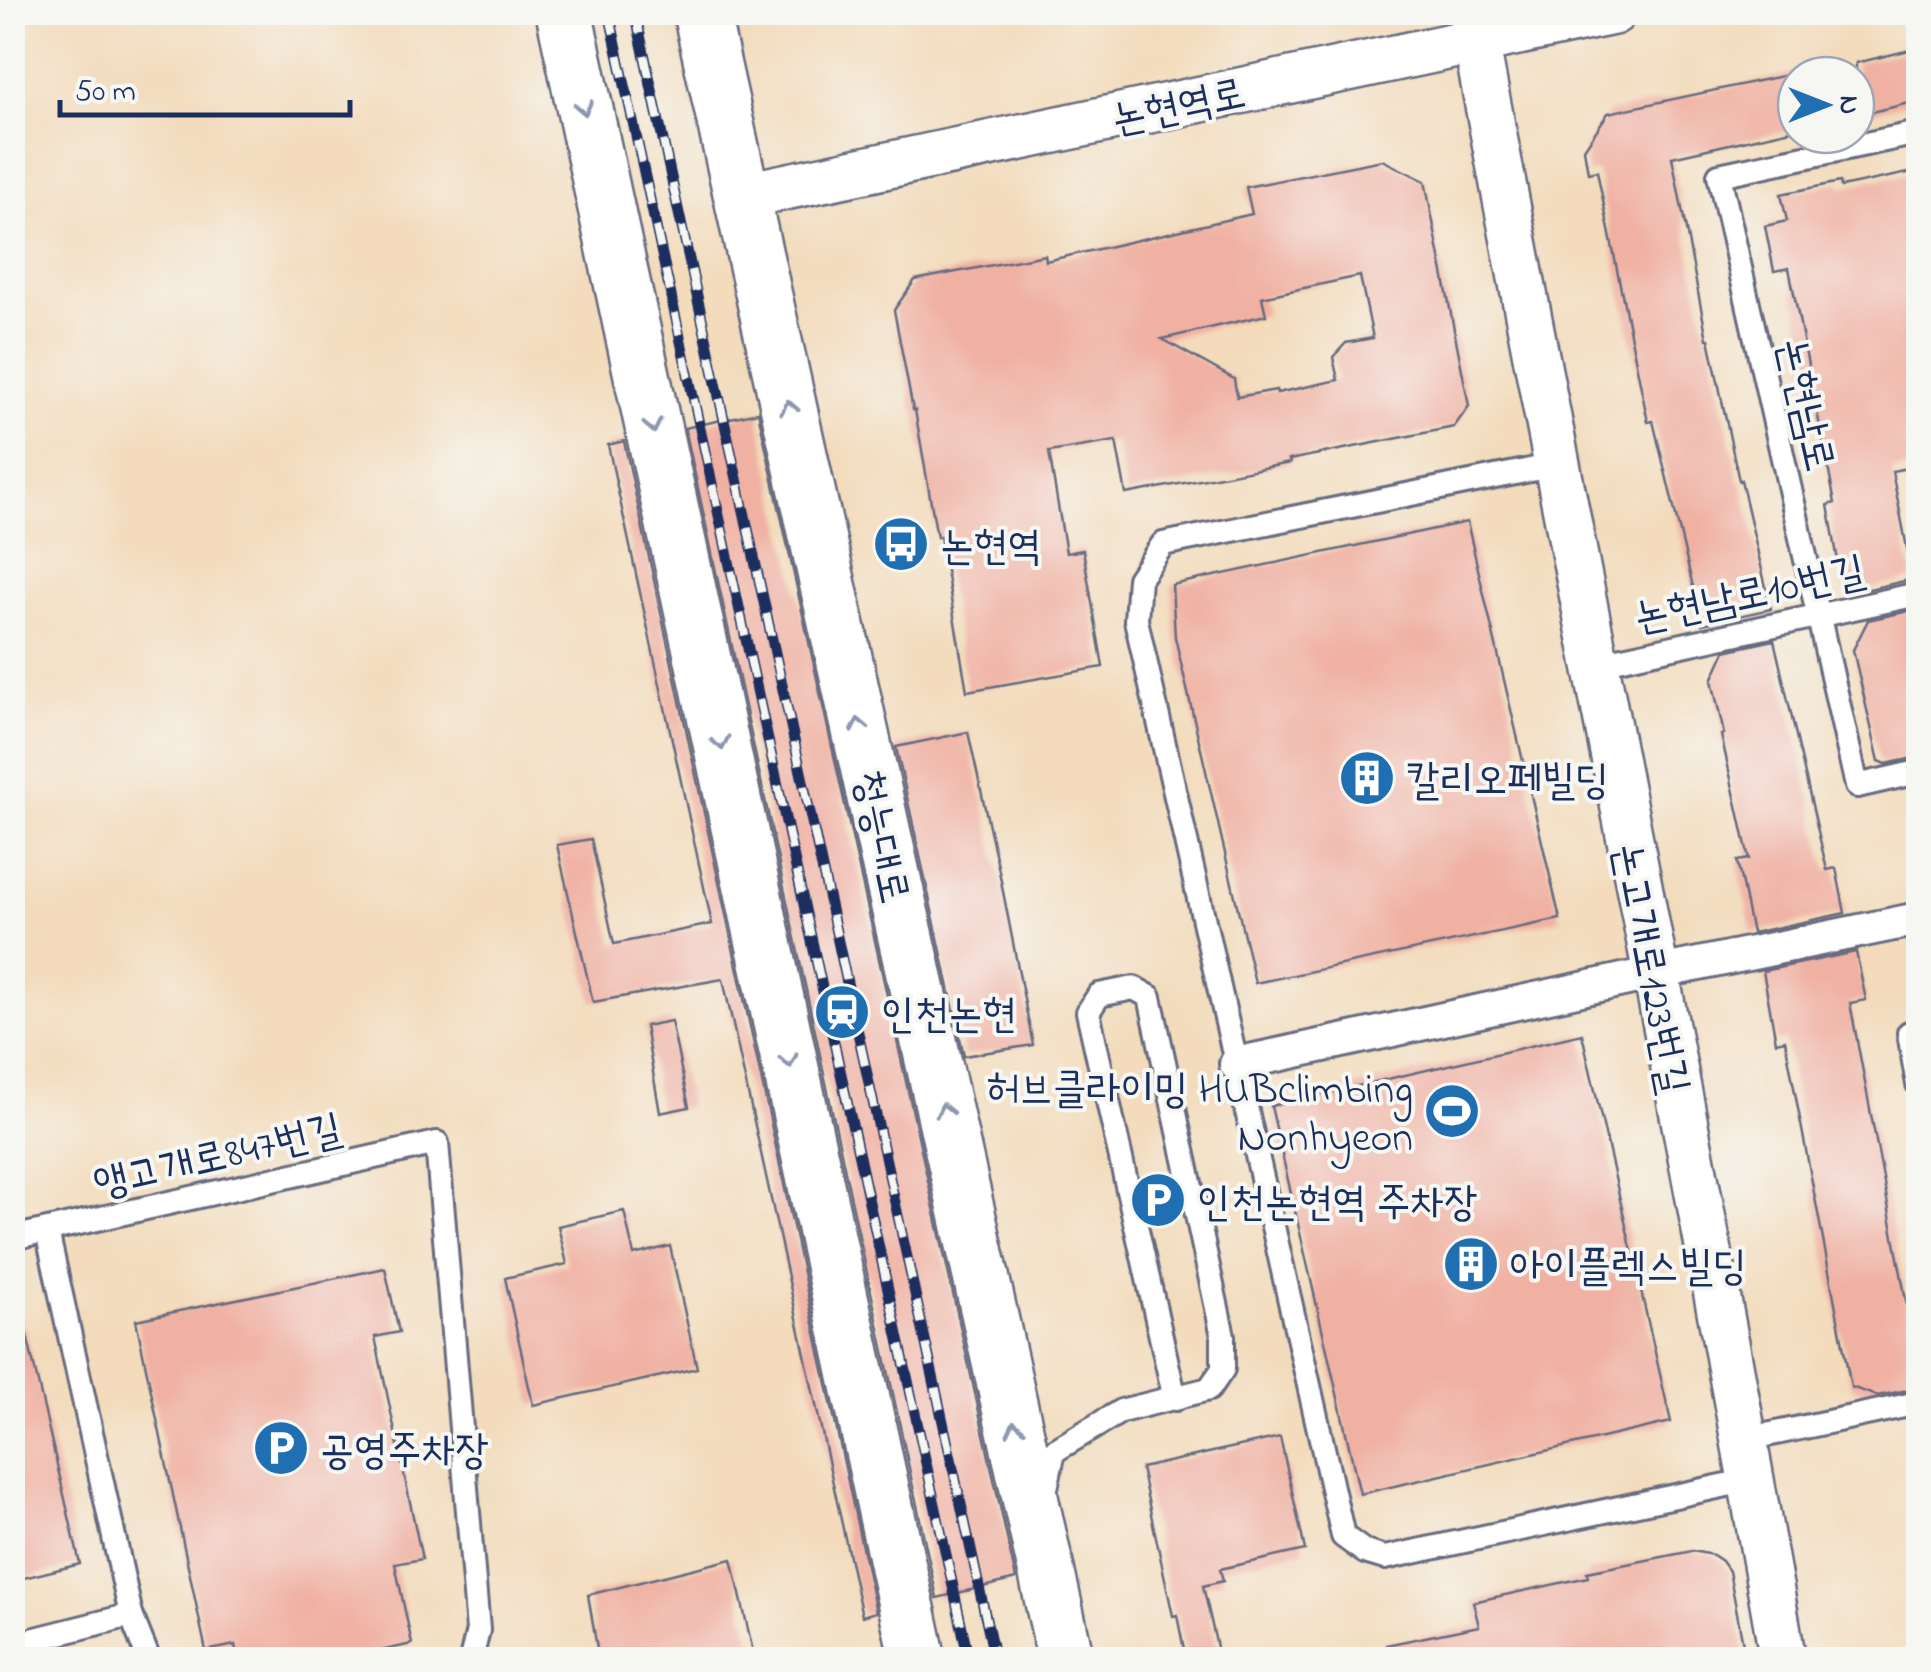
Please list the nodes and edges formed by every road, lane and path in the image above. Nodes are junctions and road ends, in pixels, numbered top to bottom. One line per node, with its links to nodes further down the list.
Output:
1 (564, 12): 27 (main road, one-way to 27)
2 (701, 12): 6 (main road, 청능대로)
3 (1614, 12): 4 (street, 논현역로)
4 (1476, 41): 6 (street, 논현역로); 7 (street, 논고개로123번길)
5 (1918, 133): 9 (lane, 논현남로)
6 (742, 196): 22 (main road, 청능대로, one-way to 6)
7 (1555, 465): 10 (street, 논고개로123번길); 15 (lane)
8 (1918, 594): 9 (lane, 논현남로10번길)
9 (1817, 616): 10 (lane, 논현남로10번길); 11 (lane, 논현남로)
10 (1594, 664): 13 (street, 논고개로123번길)
11 (1918, 772)
12 (1918, 919): 13 (street)
13 (1655, 973): 15 (street); 21 (street, 논고개로123번길)
14 (1914, 1032): 16 (lane)
15 (1236, 1064): 21 (lane)
16 (1918, 1084)
17 (47, 1230): 18 (lane, 앵고개로847번길); 23 (lane); 26 (lane, 앵고개로847번길)
18 (12, 1238)
19 (1175, 1398): 19 (lane); 22 (lane)
20 (1918, 1403): 21 (lane)
21 (1746, 1460): 29 (street, 논고개로123번길)
22 (1038, 1531): 28 (main road, 청능대로)
23 (131, 1615): 24 (lane); 25 (lane)
24 (12, 1645)
25 (149, 1660)
26 (471, 1660)
27 (918, 1660)
28 (1066, 1660)
29 (1784, 1660)

